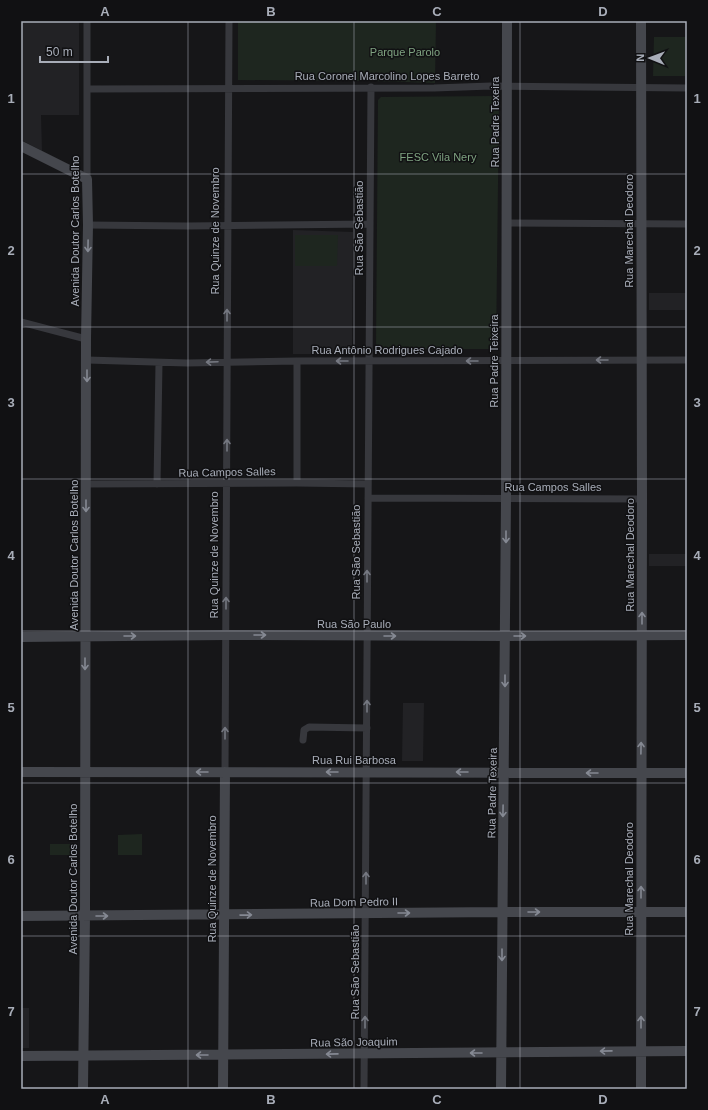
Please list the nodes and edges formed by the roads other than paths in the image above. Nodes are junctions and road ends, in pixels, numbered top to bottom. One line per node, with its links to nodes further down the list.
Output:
1 (87, 21): 10 (street, Avenida Doutor Carlos Botelho)
2 (229, 21): 7 (street, Rua Quinze de Novembro)
3 (507, 21): 5 (main road, Rua Padre Texeira)
4 (642, 21): 8 (main road, Rua Marechal Deodoro)
5 (507, 86): 6 (street, Rua Coronel Marcolino Lopes Barreto); 8 (street, Rua Coronel Marcolino Lopes Barreto); 13 (main road, Rua Padre Texeira)
6 (371, 87): 7 (street, Rua Coronel Marcolino Lopes Barreto); 14 (street, Rua São Sebastião)
7 (228, 88): 10 (street, Rua Coronel Marcolino Lopes Barreto); 18 (street, Rua Quinze de Novembro)
8 (641, 88): 9 (street, Rua Coronel Marcolino Lopes Barreto); 15 (main road, Rua Marechal Deodoro)
9 (687, 88)
10 (87, 89): 12 (street, Avenida Doutor Carlos Botelho)
11 (21, 146): 12 (main road)
12 (87, 179): 17 (main road, Avenida Doutor Carlos Botelho)
13 (507, 223): 15 (street); 26 (main road, Rua Padre Teixeira)
14 (369, 224): 18 (street); 25 (street, Rua São Sebastião)
15 (641, 224): 16 (street); 22 (main road, Rua Marechal Deodoro)
16 (687, 224)
17 (88, 225): 18 (street); 20 (main road, Avenida Doutor Carlos Botelho, one-way to 20)
18 (228, 226): 27 (street, Rua Quinze de Novembro, one-way to 18)
19 (21, 322): 20 (street)
20 (86, 339): 21 (main road, Avenida Doutor Carlos Botelho)
21 (87, 360): 28 (street, Rua Antônio Rodrigues Cajado); 31 (main road, Avenida Doutor Carlos Botelho, one-way to 31)
22 (641, 360): 23 (street, Rua Antônio Rodrigues Cajado); 26 (street, Rua Antônio Rodrigues Cajado, one-way to 26); 36 (main road, Rua Marechal Deodoro)
23 (687, 360)
24 (297, 361): 25 (street, Rua Antônio Rodrigues Cajado, one-way to 24); 27 (street, Rua Antônio Rodrigues Cajado); 30 (street)
25 (369, 361): 26 (street, Rua Antônio Rodrigues Cajado, one-way to 25); 33 (street, Rua São Sebastião)
26 (506, 361): 35 (main road, Rua Padre Teixeira)
27 (227, 362): 28 (street, Rua Antônio Rodrigues Cajado, one-way to 28); 29 (street, Rua Quinze de Novembro, one-way to 27)
28 (159, 363): 32 (street)
29 (227, 483): 30 (street, Rua Campos Salles); 32 (street, Rua Campos Salles); 37 (street, Rua Quinze de Novembro, one-way to 29)
30 (297, 483): 33 (street, Rua Campos Salles)
31 (86, 484): 32 (street, Rua Campos Salles); 39 (main road, Avenida Doutor Carlos Botelho, one-way to 39)
32 (157, 484)
33 (368, 484): 34 (street, Rua São Sebastião)
34 (368, 498): 35 (street, Rua Campos Salles); 40 (street, Rua São Sebastião, one-way to 34)
35 (506, 498): 36 (street, Rua Campos Salles); 41 (main road, Rua Padre Texeira, one-way to 41)
36 (642, 499): 42 (main road, Rua Marechal Deodoro, one-way to 36)
37 (226, 635): 39 (main road, Rua São Paulo, one-way to 37); 40 (main road, Rua São Paulo, one-way to 40); 48 (street, Rua Quinze de Novembro, one-way to 37)
38 (687, 635): 42 (main road, Rua São Paulo)
39 (85, 636): 43 (main road, Rua São Paulo); 46 (main road, Avenida Doutor Carlos Botelho, one-way to 46)
40 (367, 636): 41 (main road, Rua São Paulo, one-way to 41); 44 (street, Rua São Sebastião, one-way to 40)
41 (505, 636): 42 (main road, Rua São Paulo, one-way to 42); 50 (main road, Rua Padre Texeira, one-way to 50)
42 (642, 636): 51 (main road, Rua Marechal Deodoro, one-way to 42)
43 (21, 637)
44 (367, 728): 45 (street); 49 (street, Rua São Sebastião)
45 (303, 740)
46 (85, 771): 47 (main road, Rua Rui Barbosa); 48 (main road, Rua Rui Barbosa, one-way to 46); 59 (main road, Avenida Doutor Carlos Botelho)
47 (21, 772)
48 (225, 772): 49 (main road, Rua Rui Barbosa, one-way to 48); 57 (main road, Rua Quinze de Novembro)
49 (366, 772): 50 (main road, Rua Rui Barbosa, one-way to 49); 56 (street, Rua São Sebastião, one-way to 49)
50 (504, 773): 51 (main road, Rua Rui Barbosa, one-way to 50); 53 (main road, Rua Padre Texeira, one-way to 53)
51 (641, 773): 52 (main road, Rua Rui Barbosa); 54 (main road, Rua Marechal Deodoro, one-way to 51)
52 (687, 773)
53 (502, 912): 54 (main road, Rua Dom Pedro II, one-way to 54); 56 (main road, Rua Dom Pedro II, one-way to 53); 62 (main road, Rua Padre Texeira, one-way to 62)
54 (641, 912): 55 (main road, Rua Dom Pedro II); 60 (main road, Rua Marechal Deodoro, one-way to 54)
55 (687, 912)
56 (366, 913): 57 (main road, Rua Dom Pedro II, one-way to 56); 63 (street, Rua São Sebastião, one-way to 56)
57 (224, 915): 59 (main road, Rua Dom Pedro II, one-way to 57); 65 (main road, Rua Quinze de Novembro)
58 (21, 916): 59 (main road, Rua Dom Pedro II)
59 (85, 916): 64 (main road, Avenida Doutor Carlos Botelho)
60 (641, 1050): 61 (main road, Rua São Joaquim); 62 (main road, Rua São Joaquim, one-way to 62); 71 (main road, Rua Marechal Deodoro)
61 (687, 1051)
62 (501, 1053): 63 (main road, Rua São Joaquim, one-way to 63); 70 (main road, Rua Padre Texeira)
63 (365, 1054): 65 (main road, Rua São Joaquim, one-way to 65); 69 (street, Rua São Sebastião)
64 (83, 1055): 65 (main road, Rua São Joaquim, one-way to 64); 66 (main road, Rua São Joaquim); 67 (main road, Avenida Doutor Carlos Botelho)
65 (223, 1055): 68 (main road, Rua Quinze de Novembro)
66 (21, 1056)
67 (83, 1089)
68 (223, 1089)
69 (364, 1089)
70 (501, 1089)
71 (641, 1089)

